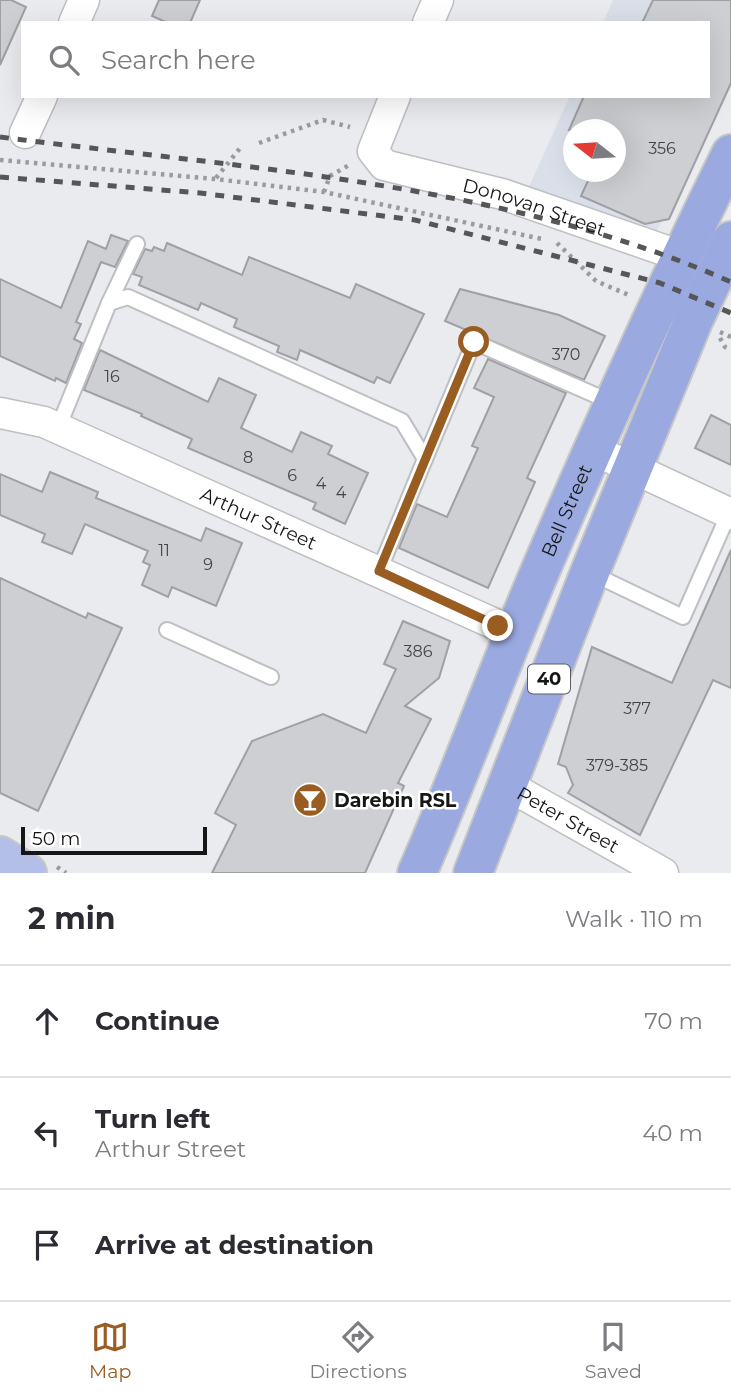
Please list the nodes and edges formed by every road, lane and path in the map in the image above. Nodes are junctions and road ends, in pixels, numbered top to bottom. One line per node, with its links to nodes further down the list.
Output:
1 (84, 0): 3 (street)
2 (438, 0): 4 (street)
3 (75, 21)
4 (429, 21)
5 (41, 98): 8 (street)
6 (394, 98): 12 (street)
7 (350, 127): 9 (path)
8 (25, 133)
9 (259, 144)
10 (241, 147): 14 (path)
11 (731, 154): 18 (highway, Bell Street / 40)
12 (379, 158): 15 (path); 18 (street, Donovan Street)
13 (0, 160): 14 (path)
14 (215, 179): 15 (path)
15 (324, 192): 19 (path)
16 (731, 241): 28 (highway, 40)
17 (137, 244): 20 (lane)
18 (681, 256): 23 (highway, Bell Street / 40)
19 (636, 298)
20 (108, 303): 25 (lane); 27 (lane)
21 (717, 331): 22 (path)
22 (731, 350)
23 (615, 404): 26 (highway, Bell Street / 40); 27 (lane)
24 (0, 413): 25 (street, Arthur Street)
25 (58, 428): 30 (street, Arthur Street)
26 (594, 450): 28 (street); 33 (highway, Bell Street / 40)
27 (425, 459): 30 (lane)
28 (633, 468): 29 (street); 31 (highway, 40)
29 (730, 514): 31 (lane)
30 (379, 571): 33 (street, Arthur Street)
31 (590, 572): 35 (highway, 40)
32 (167, 630): 34 (lane)
33 (515, 633): 38 (highway, Bell Street / 40)
34 (271, 677)
35 (509, 786): 39 (highway, 40); 40 (street, Peter Street)
36 (0, 856): 37 (main road)
37 (27, 873)
38 (417, 873)
39 (473, 873)
40 (663, 873)

